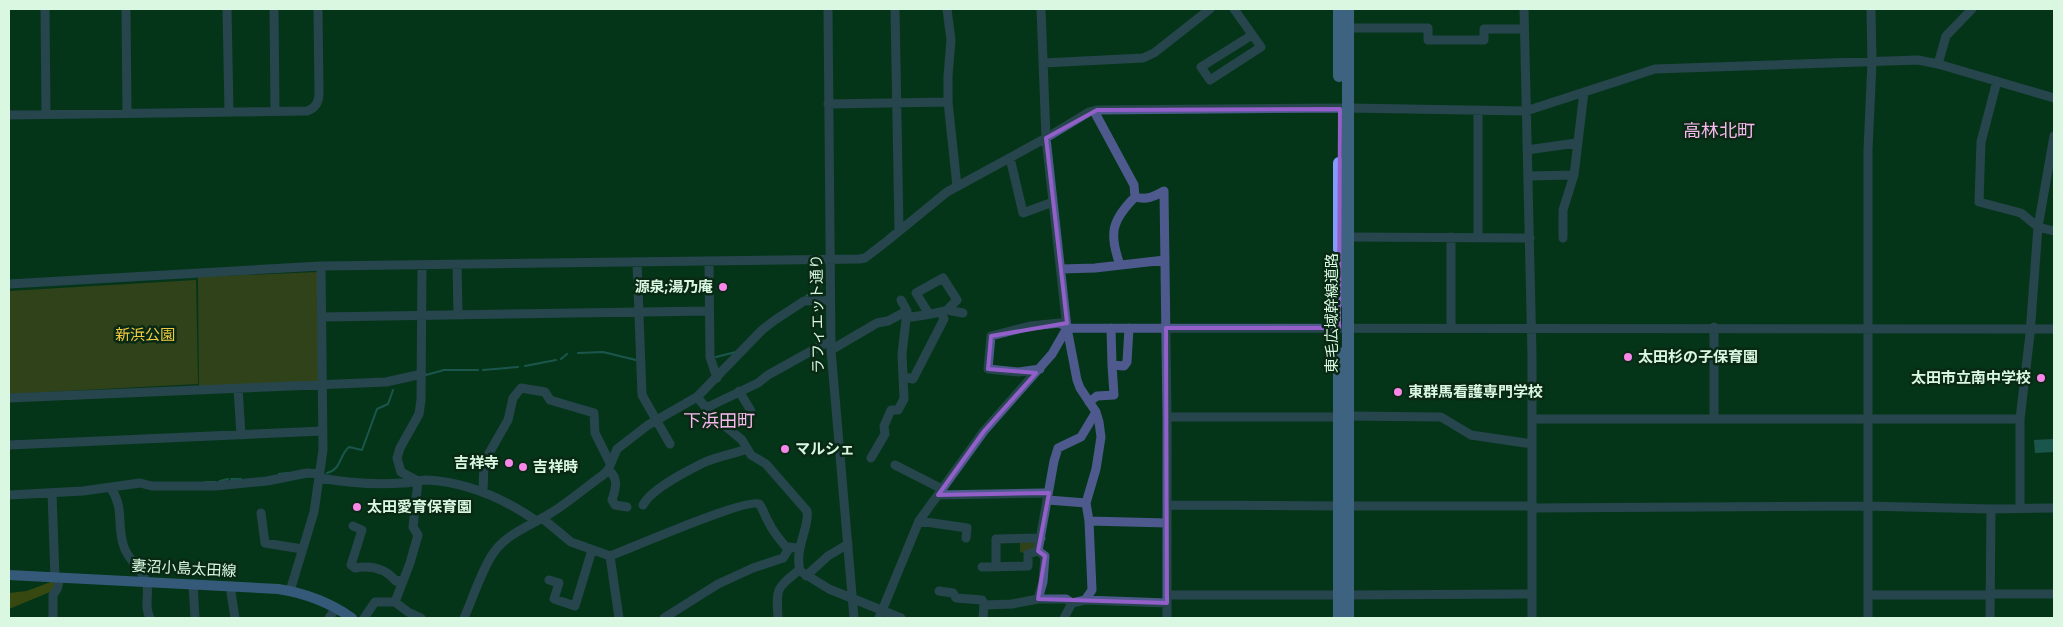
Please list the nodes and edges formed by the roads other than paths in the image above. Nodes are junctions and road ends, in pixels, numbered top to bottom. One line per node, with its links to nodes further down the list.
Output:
1 (45, 9): 36 (street)
2 (126, 9): 35 (street)
3 (228, 9): 34 (street)
4 (274, 9): 31 (street)
5 (318, 9): 31 (street)
6 (828, 9): 28 (street, ラフィエット通り)
7 (895, 9): 27 (street)
8 (947, 9): 26 (street)
9 (1041, 9): 21 (street)
10 (1210, 9): 21 (street)
11 (1234, 9): 19 (street)
12 (1339, 9): 29 (highway, 東毛広域幹線道路)
13 (1348, 9): 17 (highway, 東毛広域幹線道路)
14 (1524, 9): 18 (street)
15 (1871, 9): 20 (street)
16 (1972, 9): 22 (street)
17 (1348, 28): 18 (street); 29 (highway, 東毛広域幹線道路)
18 (1524, 29): 33 (street)
19 (1252, 35): 19 (street)
20 (1872, 62): 22 (street); 24 (street); 79 (street)
21 (1043, 63): 39 (street)
22 (1938, 64): 23 (street)
23 (1997, 81): 25 (street); 49 (street)
24 (1584, 92): 33 (street); 40 (street)
25 (2054, 98)
26 (948, 102): 27 (street); 46 (street)
27 (896, 103): 28 (street); 50 (street)
28 (828, 104): 57 (street, ラフィエット通り)
29 (1344, 108): 30 (street); 32 (street); 54 (highway, 東毛広域幹線道路); 84 (highway, 東毛広域幹線道路)
30 (1478, 110): 33 (street); 53 (street)
31 (275, 111): 34 (street)
32 (1094, 111): 39 (street); 47 (street)
33 (1526, 111): 41 (street)
34 (229, 112): 35 (street)
35 (127, 113): 36 (street)
36 (46, 114): 37 (street)
37 (9, 115)
38 (2054, 136): 43 (street)
39 (1046, 138): 42 (street); 48 (street)
40 (1576, 143): 41 (street); 44 (street)
41 (1527, 150): 45 (street)
42 (1010, 158): 46 (street); 48 (street)
43 (2051, 168): 49 (street)
44 (1574, 175): 45 (street); 56 (street)
45 (1528, 176): 55 (street)
46 (957, 186): 50 (street)
47 (1136, 197): 58 (street); 62 (street)
48 (1054, 202): 65 (street)
49 (2038, 227): 51 (street); 87 (street)
50 (899, 231): 57 (street)
51 (2054, 231)
52 (1451, 237): 53 (street); 54 (street); 85 (street)
53 (1478, 237): 55 (street)
54 (1348, 238): 84 (highway, 東毛広域幹線道路)
55 (1530, 238): 86 (street)
56 (1563, 238)
57 (830, 260): 59 (street); 67 (street, ラフィエット通り)
58 (1165, 260): 62 (street); 83 (street)
59 (709, 261): 60 (street); 69 (street)
60 (637, 262): 61 (street); 70 (street)
61 (457, 265): 64 (street); 74 (street)
62 (1120, 265): 65 (street)
63 (321, 266): 64 (street); 66 (street); 77 (street)
64 (422, 266): 76 (street)
65 (1061, 269): 80 (street)
66 (9, 284)
67 (830, 300): 89 (street, ラフィエット通り); 95 (street)
68 (901, 300): 75 (street)
69 (709, 311): 70 (street); 95 (street)
70 (638, 312): 74 (street); 111 (street)
71 (944, 312): 72 (street); 73 (street); 73 (street); 94 (street)
72 (962, 313)
73 (929, 314): 75 (street)
74 (458, 315): 76 (street)
75 (906, 315): 90 (street); 94 (street)
76 (422, 316): 77 (street); 93 (street)
77 (322, 317): 96 (street)
78 (1714, 327): 79 (street); 86 (street); 107 (street)
79 (1869, 327): 87 (street); 108 (street)
80 (1067, 328): 81 (street); 92 (street); 92 (street); 101 (street)
81 (1111, 328): 82 (street); 91 (street)
82 (1129, 328): 83 (street); 91 (street)
83 (1166, 328): 84 (street); 106 (street)
84 (1343, 328): 85 (street); 105 (highway, 東毛広域幹線道路)
85 (1451, 328): 86 (street)
86 (1531, 328): 109 (street)
87 (2030, 328): 88 (street); 110 (street)
88 (2054, 329)
89 (831, 340): 90 (street, ラフィエット通り); 98 (street)
90 (832, 350): 147 (street, ラフィエット通り)
91 (1112, 365): 101 (street)
92 (1040, 368): 125 (street)
93 (422, 374): 96 (street); 122 (street)
94 (904, 377): 118 (street)
95 (717, 378): 99 (street)
96 (322, 385): 97 (street); 112 (street)
97 (238, 388): 100 (street); 113 (street)
98 (739, 391): 102 (street); 103 (street)
99 (697, 397): 102 (street); 111 (street)
100 (9, 398)
101 (1089, 402): 104 (street)
102 (706, 408): 117 (street)
103 (751, 411)
104 (1096, 412): 128 (street); 129 (street)
105 (1344, 416): 106 (street); 115 (street); 132 (highway, 東毛広域幹線道路)
106 (1167, 418): 131 (street)
107 (1714, 418): 108 (street); 109 (street)
108 (1868, 418): 110 (street); 133 (street)
109 (1532, 419): 115 (street)
110 (2020, 419): 137 (street)
111 (656, 420): 114 (street); 120 (street)
112 (323, 431): 113 (street); 121 (street)
113 (241, 435): 116 (street)
114 (670, 444)
115 (1532, 444): 134 (street)
116 (9, 445)
117 (747, 449): 130 (street); 148 (street)
118 (871, 458)
119 (895, 465): 125 (street)
120 (609, 466): 124 (street); 135 (street); 140 (street)
121 (320, 476): 122 (street); 123 (street); 149 (street)
122 (418, 481): 124 (street); 158 (street)
123 (111, 488): 126 (street); 160 (street)
124 (483, 492): 140 (street)
125 (940, 492): 128 (street); 141 (street)
126 (52, 493): 127 (street); 157 (street)
127 (9, 494)
128 (1048, 500): 129 (street); 146 (street)
129 (1086, 503): 142 (street)
130 (643, 505)
131 (1168, 505): 132 (street); 143 (street)
132 (1343, 506): 134 (street); 168 (highway, 東毛広域幹線道路)
133 (1869, 506): 134 (street); 136 (street); 169 (street)
134 (1532, 507): 165 (street)
135 (627, 508)
136 (1991, 508): 137 (street); 166 (street)
137 (2020, 508): 138 (street)
138 (2054, 508)
139 (261, 513): 149 (street)
140 (539, 519): 150 (street); 187 (street)
141 (919, 521): 145 (street); 178 (street)
142 (1089, 521): 143 (street); 173 (street)
143 (1167, 522): 172 (street)
144 (353, 526): 158 (street)
145 (966, 538)
146 (1041, 538): 151 (street); 154 (street)
147 (848, 544): 155 (street); 170 (street, ラフィエット通り)
148 (794, 547): 152 (street); 155 (street); 189 (street)
149 (302, 549): 163 (street)
150 (592, 550): 152 (street); 159 (street)
151 (1038, 551): 154 (street); 171 (street)
152 (610, 556): 188 (street)
153 (982, 567): 154 (street)
154 (996, 567)
155 (803, 573): 170 (street); 190 (street)
156 (9, 575): 157 (main road, 妻沼小島太田線)
157 (58, 578): 160 (main road, 妻沼小島太田線); 179 (street)
158 (403, 580): 174 (street)
159 (549, 580)
160 (146, 582): 161 (main road, 妻沼小島太田線); 180 (street)
161 (193, 584): 162 (main road, 妻沼小島太田線); 181 (street)
162 (230, 586): 163 (main road, 妻沼小島太田線); 182 (street)
163 (290, 591): 177 (main road, 妻沼小島太田線)
164 (939, 591): 176 (street)
165 (1532, 594): 168 (street); 198 (street)
166 (1990, 594): 167 (street); 169 (street); 200 (street)
167 (2054, 594)
168 (1343, 595): 172 (street); 196 (highway, 東毛広域幹線道路); 197 (highway, 東毛広域幹線道路)
169 (1868, 595): 199 (street)
170 (852, 598): 178 (street); 191 (street, ラフィエット通り)
171 (1038, 599): 175 (street); 176 (street)
172 (1168, 599): 173 (street); 195 (street)
173 (1085, 600): 175 (street)
174 (394, 602): 185 (street); 186 (street)
175 (1072, 603): 194 (street)
176 (984, 605): 193 (street)
177 (336, 608): 183 (street); 184 (main road, 妻沼小島太田線)
178 (880, 615): 192 (street)
179 (53, 618)
180 (150, 618)
181 (195, 618)
182 (235, 618)
183 (329, 618)
184 (352, 618)
185 (364, 618)
186 (421, 618)
187 (464, 618)
188 (619, 618)
189 (664, 618)
190 (778, 618)
191 (854, 618)
192 (901, 618)
193 (983, 618)
194 (1064, 618)
195 (1168, 618)
196 (1339, 618)
197 (1348, 618)
198 (1532, 618)
199 (1868, 618)
200 (1990, 618)

